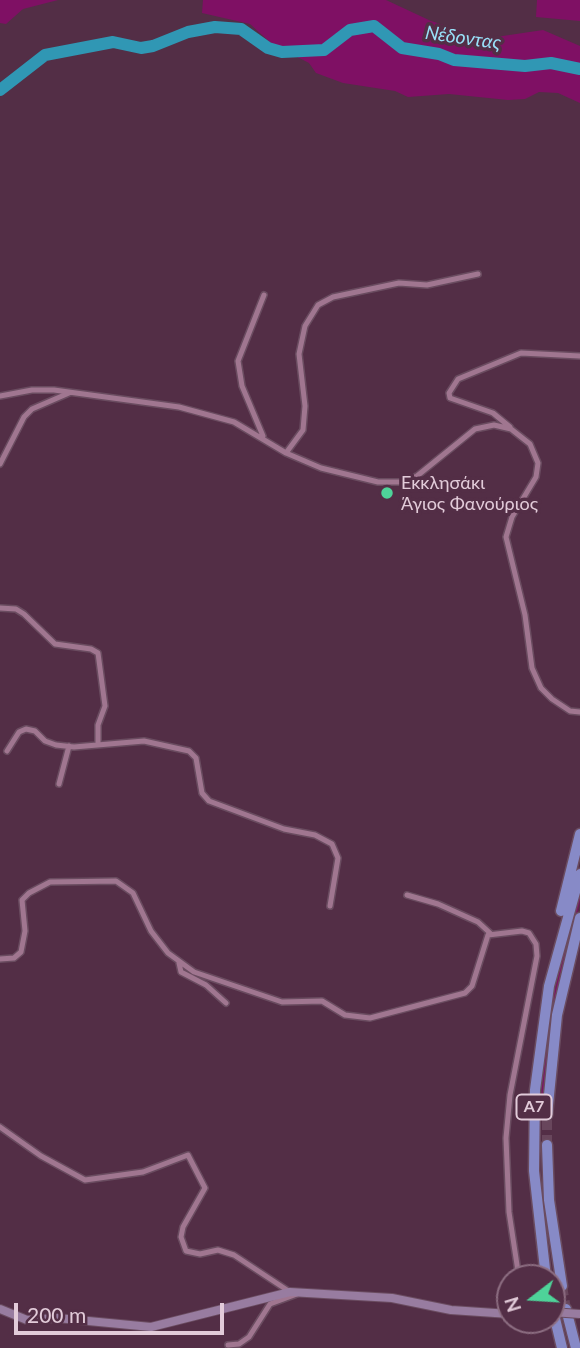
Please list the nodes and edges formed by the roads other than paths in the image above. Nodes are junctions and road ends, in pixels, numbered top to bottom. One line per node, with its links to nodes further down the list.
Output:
1 (478, 274): 8 (street)
2 (264, 295): 7 (street)
3 (580, 356): 6 (street)
4 (72, 392): 5 (street); 7 (street); 9 (street)
5 (0, 396)
6 (511, 429): 8 (street); 11 (street)
7 (264, 438): 8 (street)
8 (286, 453)
9 (0, 464)
10 (0, 608): 12 (street)
11 (580, 712)
12 (98, 743): 13 (street); 19 (street)
13 (69, 746): 14 (street); 15 (street)
14 (8, 751)
15 (59, 784)
16 (580, 834): 26 (highway)
17 (580, 874): 26 (highway, Α7)
18 (407, 895): 22 (street)
19 (330, 906)
20 (580, 918): 24 (highway, Α7)
21 (580, 929): 24 (highway)
22 (490, 933): 25 (street); 31 (street)
23 (0, 959): 25 (street)
24 (569, 962): 28 (highway, Α7)
25 (179, 963): 27 (street)
26 (549, 986): 32 (highway, Α7)
27 (226, 1003)
28 (547, 1115)
29 (0, 1127): 34 (street)
30 (547, 1145): 33 (highway, Α7)
31 (517, 1264)
32 (544, 1264)
33 (559, 1264)
34 (295, 1293): 36 (street); 37 (street); 38 (street)
35 (566, 1308): 39 (highway)
36 (0, 1309)
37 (496, 1313)
38 (228, 1345)
39 (576, 1348)

